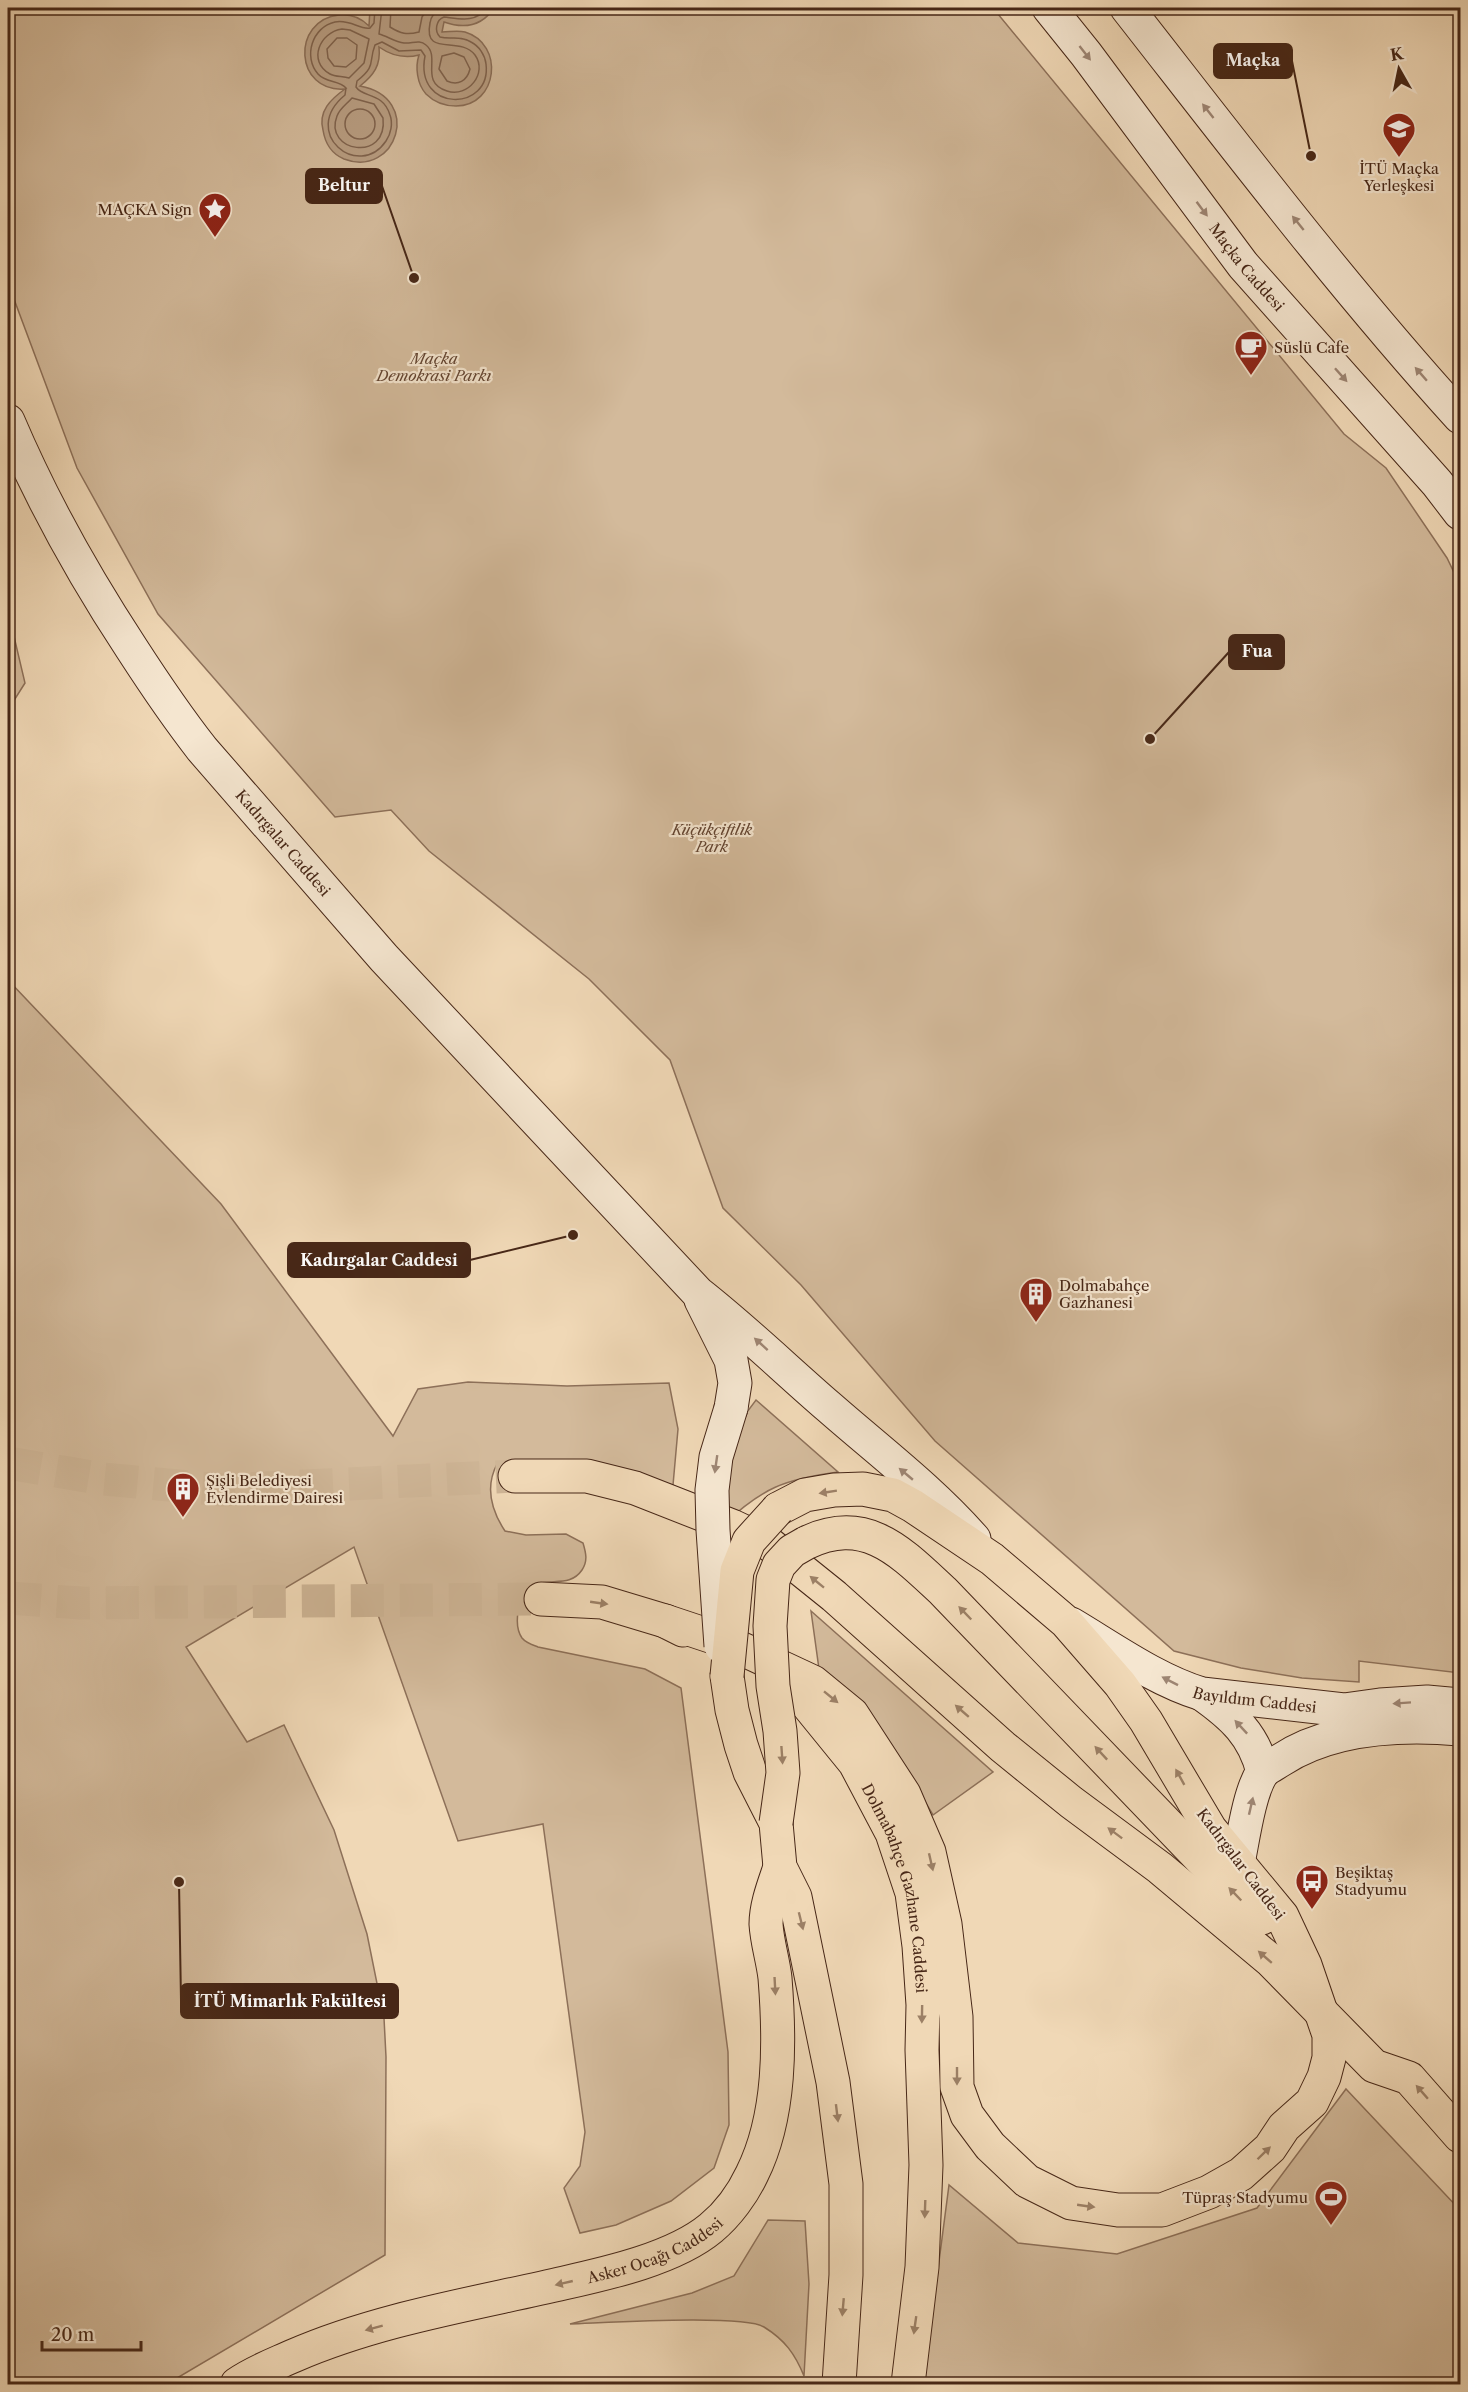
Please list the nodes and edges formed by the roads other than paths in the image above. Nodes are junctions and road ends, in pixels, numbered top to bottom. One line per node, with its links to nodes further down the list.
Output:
1 (1049, 8): 5 (main road, Maçka Caddesi, one-way to 5)
2 (1127, 8): 3 (main road, one-way to 2)
3 (1461, 417)
4 (8, 421): 6 (main road, Kadırgalar Caddesi)
5 (1461, 513)
6 (698, 1293): 8 (main road, one-way to 6); 12 (main road, one-way to 12, bridge)
7 (515, 1476): 21 (main road, one-way to 7)
8 (992, 1559): 11 (main road, Kadırgalar Caddesi); 12 (main road, Kadırgalar Caddesi, one-way to 12, bridge)
9 (541, 1599): 10 (main road, Dolmabahçe Gazhane Caddesi, one-way to 10)
10 (665, 1621): 21 (main road, one-way to 21); 25 (main road, Dolmabahçe Gazhane Caddesi, one-way to 25)
11 (1066, 1622): 13 (main road, Bayıldım Caddesi, one-way to 11); 18 (main road, Kadırgalar Caddesi, one-way to 11)
12 (727, 1676): 17 (main road)
13 (1202, 1694): 14 (main road, Bayıldım Caddesi, one-way to 13); 16 (main road, one-way to 13)
14 (1461, 1705)
15 (1461, 1729): 16 (main road)
16 (1263, 1772): 18 (main road, one-way to 16)
17 (776, 1823): 19 (main road); 20 (main road, one-way to 17, bridge)
18 (1238, 1863): 20 (main road, Kadırgalar Caddesi)
19 (780, 1867): 23 (main road, Asker Ocağı Caddesi, one-way to 23); 24 (main road, one-way to 24)
20 (1296, 1946): 21 (main road, Kadırgalar Caddesi)
21 (1321, 2013): 22 (main road, Kadırgalar Caddesi, one-way to 21)
22 (1461, 2136)
23 (237, 2385)
24 (839, 2385)
25 (908, 2385)

